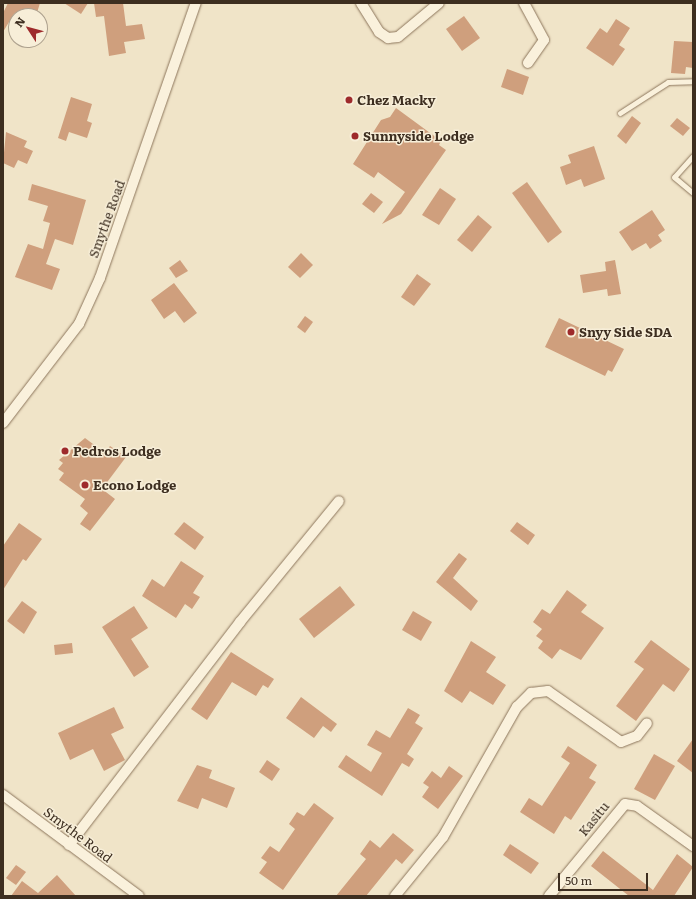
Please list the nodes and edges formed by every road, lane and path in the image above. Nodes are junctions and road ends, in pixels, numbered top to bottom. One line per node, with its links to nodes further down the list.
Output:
1 (196, 3): 10 (street, Smythe Road)
2 (361, 3): 3 (street)
3 (439, 3)
4 (524, 3): 5 (street)
5 (528, 63)
6 (693, 82): 7 (lane)
7 (620, 113)
8 (693, 156): 9 (lane)
9 (693, 192)
10 (3, 423)
11 (339, 501): 14 (street)
12 (647, 723): 17 (street)
13 (3, 795): 14 (street, Smythe Road)
14 (69, 845): 16 (street, Smythe Road)
15 (693, 846): 18 (street, Kasitu)
16 (134, 895)
17 (395, 896)
18 (549, 896)

